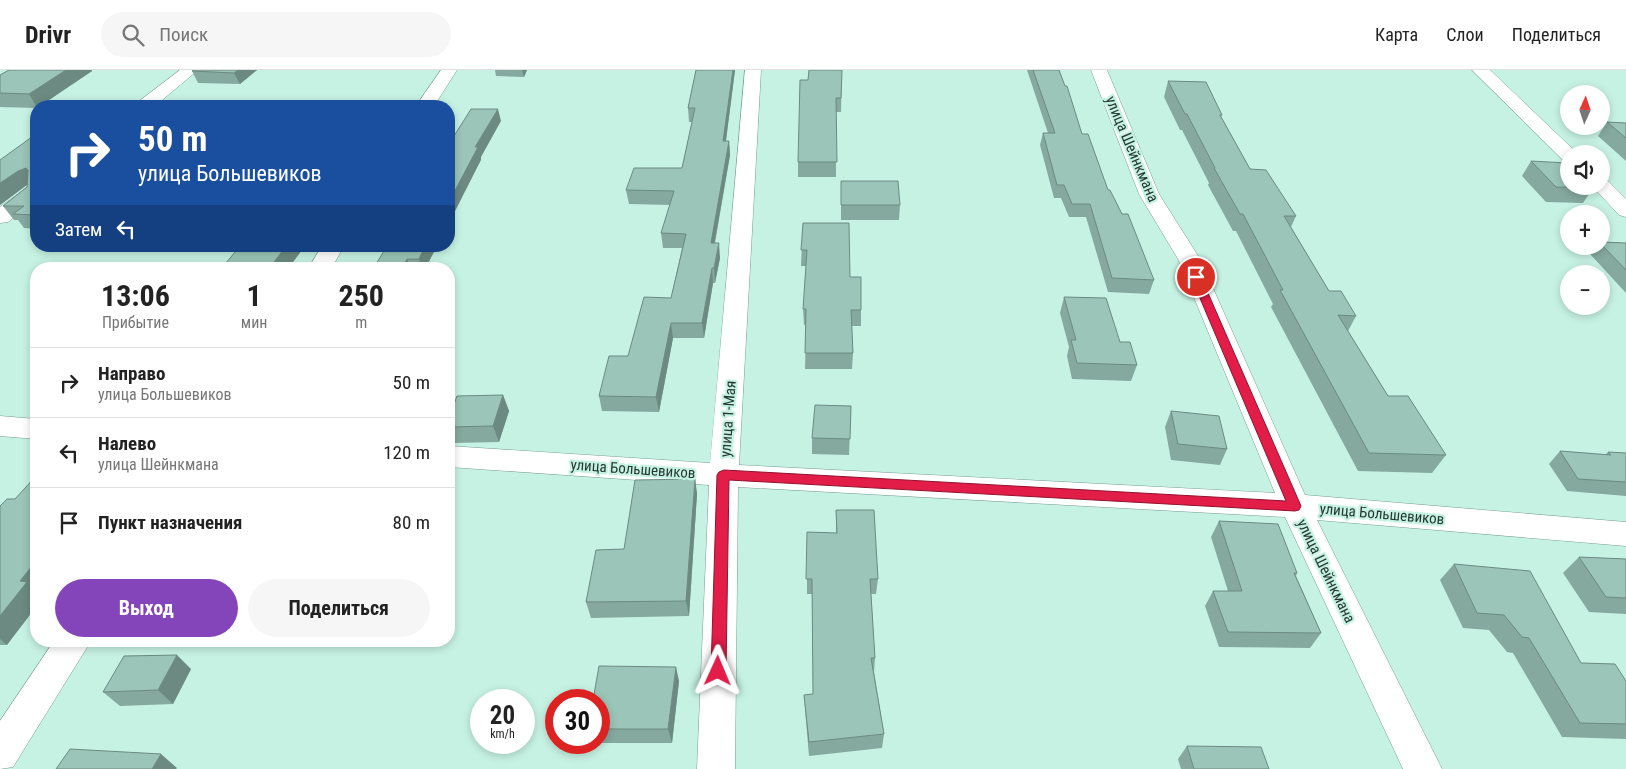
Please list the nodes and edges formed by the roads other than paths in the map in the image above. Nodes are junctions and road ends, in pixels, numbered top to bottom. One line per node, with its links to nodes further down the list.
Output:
1 (190, 70): 6 (street)
2 (449, 70): 7 (street)
3 (753, 70): 16 (street, улица 1-Мая)
4 (1099, 70): 17 (street, улица Шейнкмана)
5 (1480, 70): 8 (street)
6 (152, 100)
7 (429, 100)
8 (1560, 146)
9 (30, 194): 12 (street)
10 (1610, 194): 11 (street)
11 (1626, 211)
12 (0, 217)
13 (0, 426): 14 (street)
14 (30, 428)
15 (455, 456): 16 (street, улица Большевиков)
16 (724, 475): 17 (street, улица Большевиков); 21 (street, улица 1-Мая)
17 (1295, 506): 18 (street, улица Большевиков); 22 (street, улица Шейнкмана)
18 (1626, 534)
19 (70, 647): 20 (street)
20 (0, 754)
21 (716, 769)
22 (1423, 769)

